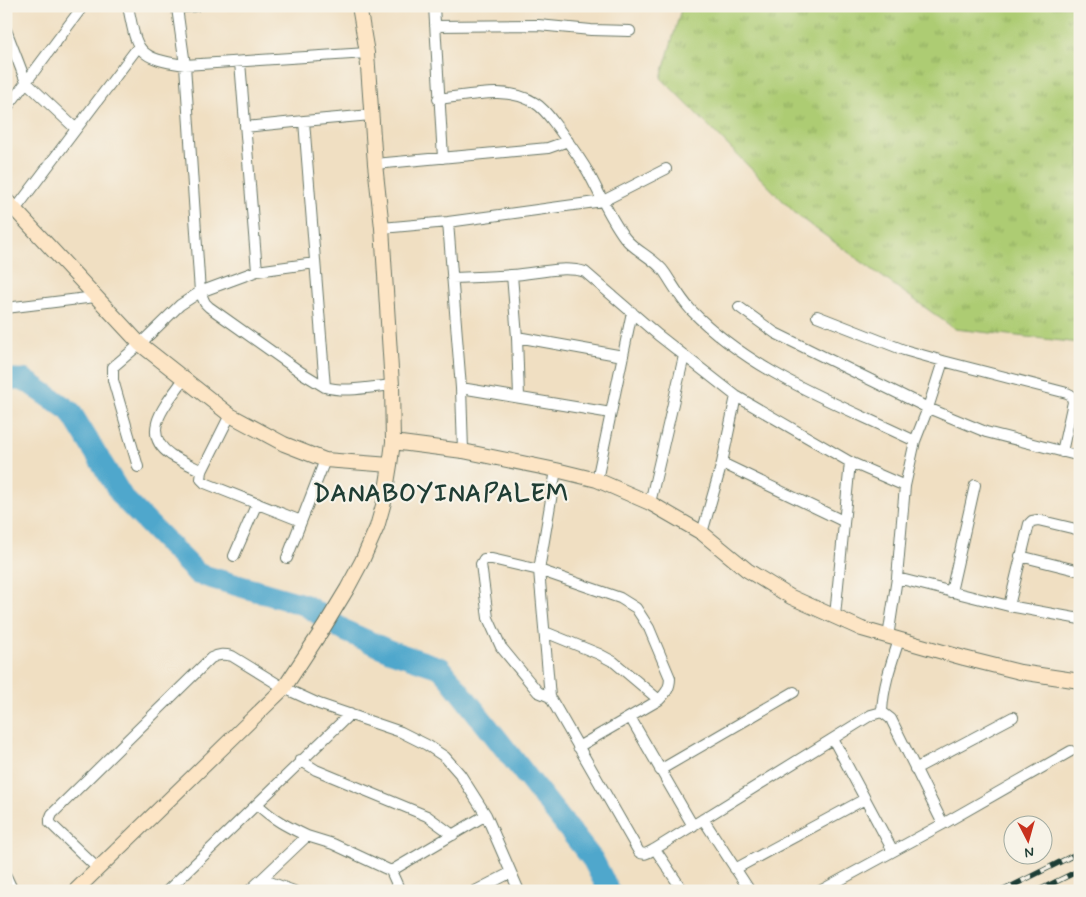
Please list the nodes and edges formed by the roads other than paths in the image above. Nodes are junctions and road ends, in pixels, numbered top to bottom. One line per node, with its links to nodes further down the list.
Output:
1 (83, 6): 14 (street)
2 (128, 6): 10 (street)
3 (196, 6): 6 (street)
4 (359, 6): 11 (street)
5 (434, 6): 7 (street)
6 (177, 7): 13 (street)
7 (435, 26): 9 (street); 15 (street)
8 (6, 30): 14 (street)
9 (630, 31)
10 (138, 47): 13 (street); 20 (street)
11 (367, 53): 12 (street); 17 (street)
12 (240, 62): 13 (street); 19 (street)
13 (185, 65): 33 (street)
14 (26, 82): 16 (street); 20 (street)
15 (438, 100): 21 (street); 22 (street)
16 (6, 109)
17 (371, 115): 18 (street); 23 (street)
18 (304, 121): 19 (street); 29 (street)
19 (246, 127): 30 (street)
20 (76, 129): 26 (street)
21 (568, 142): 22 (street); 25 (street)
22 (443, 158): 23 (street)
23 (375, 164): 28 (street)
24 (666, 169): 25 (street)
25 (603, 201): 27 (street); 54 (street)
26 (11, 205): 34 (street)
27 (448, 222): 28 (street); 32 (street)
28 (382, 228): 45 (street)
29 (315, 263): 30 (street); 46 (street)
30 (257, 272): 33 (street)
31 (512, 275): 32 (street); 37 (street); 39 (street)
32 (452, 278): 47 (street)
33 (200, 292): 40 (street); 46 (street)
34 (95, 296): 36 (street); 40 (street)
35 (739, 307): 51 (street)
36 (6, 308)
37 (632, 312): 41 (street); 42 (street)
38 (817, 316): 43 (street)
39 (517, 337): 41 (street); 49 (street)
40 (140, 344): 44 (street); 63 (street)
41 (623, 356): 52 (street)
42 (684, 356): 48 (street); 70 (street)
43 (944, 361): 50 (street); 51 (street)
44 (184, 379): 53 (street); 65 (street)
45 (392, 385): 46 (street); 55 (street)
46 (324, 387)
47 (461, 388): 49 (street); 56 (street)
48 (736, 396): 60 (street); 61 (street)
49 (519, 397): 52 (street)
50 (1076, 402): 57 (street)
51 (928, 408): 54 (street); 57 (street)
52 (611, 413): 66 (street)
53 (230, 415): 59 (street); 65 (street)
54 (915, 441): 68 (street)
55 (392, 442): 56 (street); 62 (street)
56 (463, 452): 64 (street)
57 (1062, 452): 58 (street)
58 (1080, 456)
59 (325, 460): 62 (street); 71 (street)
60 (850, 462): 68 (street); 72 (street)
61 (722, 463): 72 (street); 74 (street)
62 (390, 465): 88 (street)
63 (138, 467)
64 (556, 470): 66 (street); 78 (street)
65 (202, 471): 69 (street)
66 (597, 480): 70 (street)
67 (975, 485): 81 (street)
68 (905, 486): 80 (street)
69 (257, 503): 71 (street); 75 (street)
70 (650, 503): 74 (street)
71 (302, 521): 77 (street)
72 (843, 521): 83 (street)
73 (1080, 530): 76 (street)
74 (702, 533): 83 (street)
75 (234, 556)
76 (1020, 556): 79 (street); 82 (street)
77 (287, 558)
78 (539, 570): 85 (street); 90 (street); 91 (street)
79 (1080, 571)
80 (897, 578): 81 (street); 86 (street)
81 (951, 592): 82 (street)
82 (1009, 606): 84 (street)
83 (835, 616): 86 (street)
84 (1080, 619)
85 (545, 632): 90 (street); 91 (street)
86 (894, 639): 87 (street); 92 (street)
87 (1080, 681)
88 (284, 688): 93 (street); 112 (street); 112 (street)
89 (794, 692): 101 (street)
90 (550, 697): 97 (street)
91 (658, 700): 94 (street)
92 (882, 712): 96 (street); 100 (street)
93 (350, 714): 99 (street); 104 (street)
94 (630, 717): 97 (street); 101 (street)
95 (1013, 717): 100 (street)
96 (833, 739): 102 (street); 105 (street)
97 (578, 747): 110 (street)
98 (1071, 751): 106 (street)
99 (300, 760): 103 (street); 108 (street)
100 (915, 769): 106 (street)
101 (660, 770): 107 (street)
102 (866, 799): 111 (street); 113 (street)
103 (258, 804): 109 (street); 120 (street)
104 (486, 816): 108 (street); 115 (street)
105 (703, 819): 107 (street); 113 (street)
106 (942, 824): 111 (street)
107 (693, 826): 110 (street)
108 (452, 835): 114 (street)
109 (307, 836): 114 (street); 117 (street)
110 (654, 849): 126 (street)
111 (893, 851): 128 (street)
112 (97, 868): 118 (street)
113 (735, 870): 127 (street)
114 (391, 871): 123 (street)
115 (510, 873): 124 (street); 125 (street)
116 (6, 876): 119 (street)
117 (262, 879): 121 (street); 122 (street)
118 (80, 889)
119 (13, 891)
120 (167, 891)
121 (249, 891)
122 (294, 891)
123 (400, 891)
124 (475, 891)
125 (519, 891)
126 (683, 891)
127 (750, 891)
128 (820, 891)

